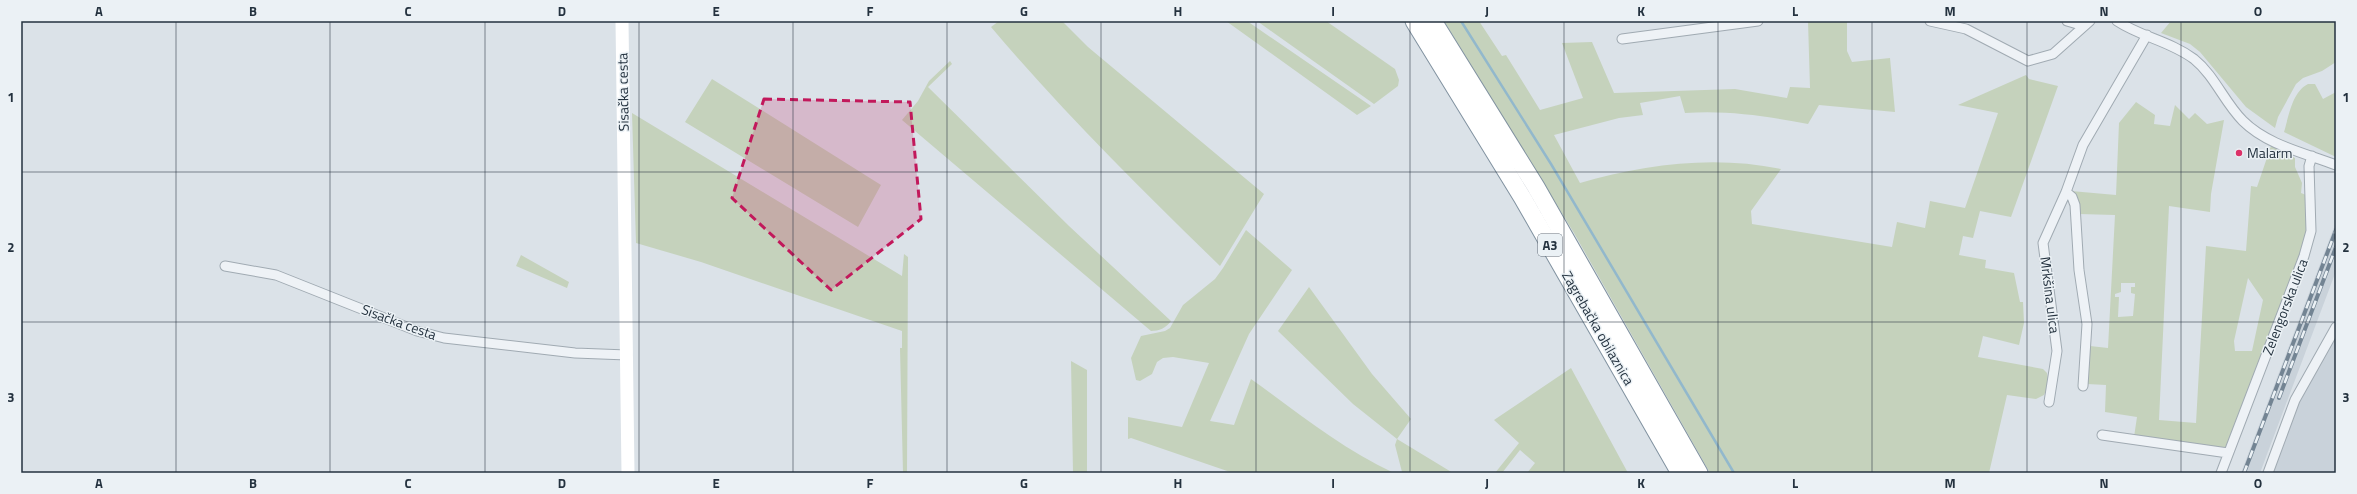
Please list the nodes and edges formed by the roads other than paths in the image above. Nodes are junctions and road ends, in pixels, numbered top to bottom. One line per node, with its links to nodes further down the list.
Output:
1 (622, 21): 17 (main road, Sisačka cesta)
2 (1414, 21): 23 (highway, Zagrebačka obilaznica / A3)
3 (1433, 21): 24 (highway, Zagrebačka obilaznica / A3)
4 (1758, 21): 9 (street)
5 (1930, 21): 8 (street)
6 (2067, 21): 8 (street)
7 (2117, 21): 10 (street)
8 (2087, 24)
9 (1701, 26): 11 (street)
10 (2147, 34): 12 (street); 14 (street, Mrkšina ulica)
11 (1622, 39)
12 (2312, 156): 13 (street); 21 (street, Zelengorska ulica)
13 (2336, 165)
14 (2066, 192): 18 (street); 19 (street, Mrkšina ulica)
15 (226, 266): 17 (street, Sisačka cesta)
16 (2336, 327): 26 (street)
17 (627, 355): 22 (main road, Sisačka cesta)
18 (2083, 386)
19 (2049, 402)
20 (2102, 435): 21 (street)
21 (2228, 453): 25 (street, Zelengorska ulica)
22 (628, 473)
23 (1680, 473)
24 (1699, 473)
25 (2221, 473)
26 (2268, 473)

